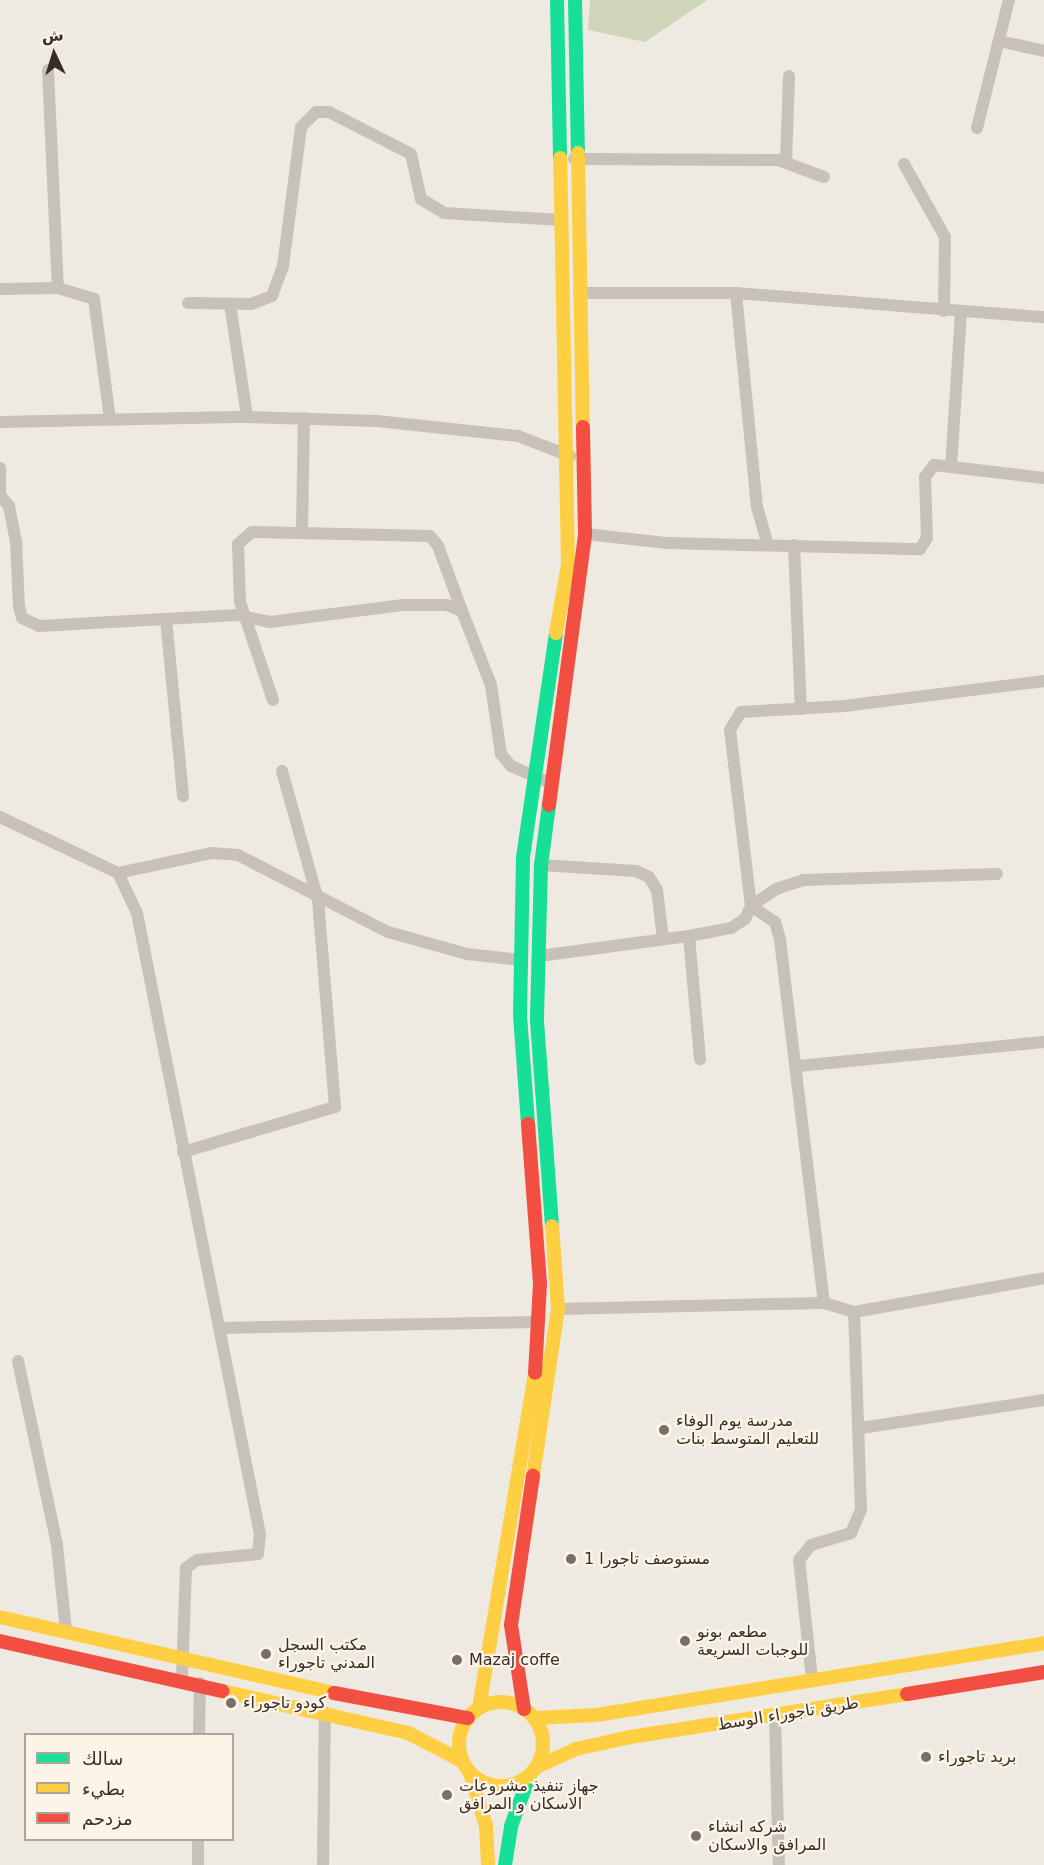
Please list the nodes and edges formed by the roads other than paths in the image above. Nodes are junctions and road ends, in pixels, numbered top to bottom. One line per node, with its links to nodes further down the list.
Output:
1 (557, 0): 13 (main road)
2 (575, 0): 9 (main road)
3 (1009, 0): 4 (street)
4 (999, 42): 5 (street); 8 (street)
5 (1044, 51)
6 (48, 70): 14 (street)
7 (789, 76): 10 (street)
8 (976, 128)
9 (574, 159): 10 (street); 16 (main road)
10 (786, 162): 12 (street)
11 (904, 164): 20 (street)
12 (824, 177)
13 (561, 220): 19 (street); 27 (main road)
14 (58, 288): 15 (street); 25 (street)
15 (0, 289)
16 (579, 293): 17 (street); 28 (main road)
17 (736, 293): 20 (street); 35 (street)
18 (188, 303): 19 (street)
19 (230, 304): 23 (street)
20 (944, 311): 21 (street)
21 (961, 312): 22 (street); 29 (street)
22 (1044, 317)
23 (247, 417): 24 (street); 25 (street)
24 (304, 418): 27 (street); 33 (street)
25 (110, 419): 26 (street)
26 (0, 422)
27 (567, 454): 28 (street); 44 (main road)
28 (584, 465): 34 (main road)
29 (951, 467): 31 (street); 36 (street)
30 (0, 468): 32 (street)
31 (1044, 478)
32 (1, 498): 39 (street)
33 (302, 530): 37 (street); 38 (street)
34 (585, 534): 35 (street); 45 (main road)
35 (768, 544): 36 (street)
36 (794, 545): 42 (street)
37 (462, 611): 38 (street); 44 (street)
38 (245, 616): 39 (street); 41 (street)
39 (166, 619): 46 (street)
40 (1044, 681): 42 (street)
41 (273, 700)
42 (801, 709): 52 (street)
43 (282, 771): 51 (street)
44 (532, 777): 45 (street); 56 (main road)
45 (548, 782): 48 (main road)
46 (183, 796)
47 (0, 817): 49 (street)
48 (541, 865): 54 (street); 55 (main road)
49 (118, 873): 51 (street); 60 (street)
50 (997, 874): 52 (street)
51 (318, 900): 56 (street); 60 (street)
52 (751, 906): 53 (street); 59 (street)
53 (689, 936): 54 (street); 58 (street)
54 (663, 939): 55 (street)
55 (539, 956): 63 (main road)
56 (521, 960): 65 (main road)
57 (1044, 1042): 59 (street)
58 (700, 1060)
59 (798, 1066): 62 (street)
60 (183, 1152): 66 (street)
61 (1044, 1278): 64 (street)
62 (824, 1303): 63 (street); 64 (street)
63 (558, 1309): 71 (main road)
64 (854, 1312): 69 (street)
65 (538, 1322): 66 (street); 70 (main road)
66 (221, 1328): 76 (street)
67 (18, 1361): 73 (street)
68 (1044, 1400): 69 (street)
69 (861, 1428): 79 (street)
70 (509, 1532): 71 (main road); 81 (main road)
71 (526, 1535): 83 (main road)
72 (0, 1617): 73 (main road)
73 (66, 1631): 76 (main road)
74 (0, 1641): 78 (main road)
75 (1044, 1643): 79 (main road)
76 (184, 1656): 78 (street); 85 (main road)
77 (1044, 1672): 84 (main road, طريق تاجوراء الوسط)
78 (182, 1678): 80 (main road)
79 (812, 1678): 83 (main road)
80 (200, 1683): 82 (main road); 86 (street)
81 (479, 1708): 83 (main road); 85 (main road)
82 (325, 1712): 87 (main road); 92 (street)
83 (530, 1713): 88 (main road)
84 (774, 1717): 88 (main road, طريق تاجوراء الوسط); 95 (street)
85 (468, 1718): 87 (main road)
86 (200, 1733)
87 (462, 1761): 89 (main road)
88 (533, 1771): 89 (main road); 94 (main road)
89 (470, 1773): 93 (main road)
90 (198, 1841): 91 (street)
91 (198, 1865)
92 (323, 1865)
93 (488, 1865)
94 (505, 1865)
95 (778, 1865)

